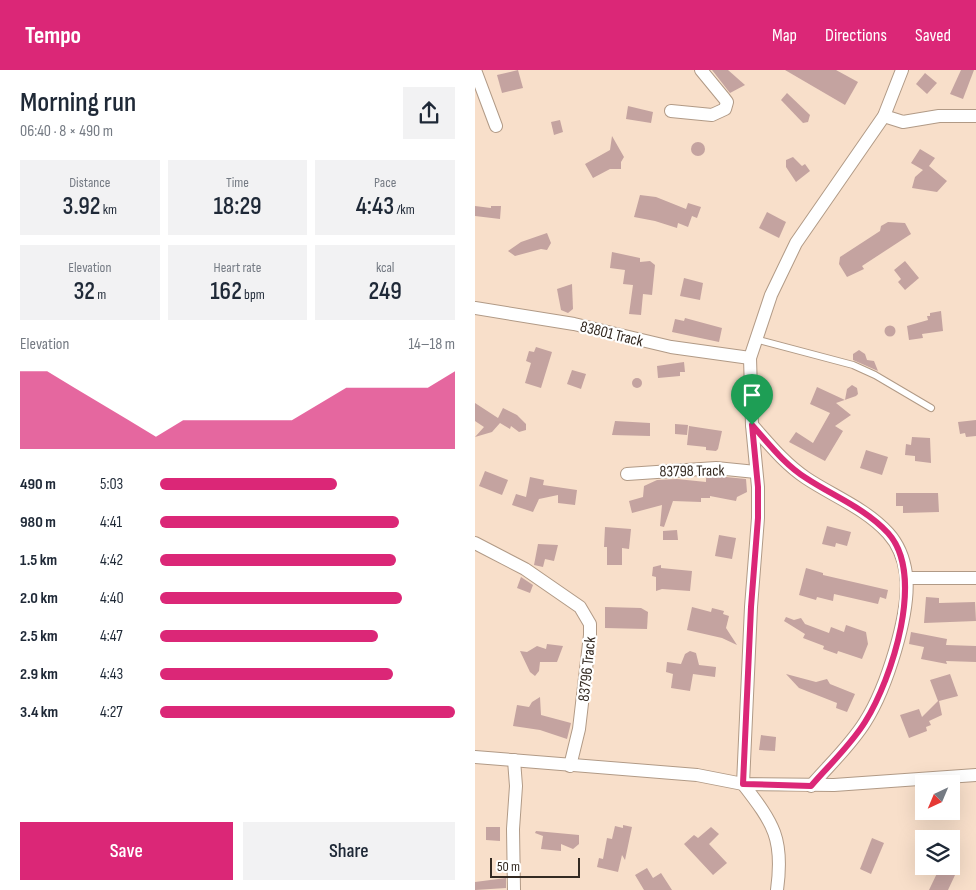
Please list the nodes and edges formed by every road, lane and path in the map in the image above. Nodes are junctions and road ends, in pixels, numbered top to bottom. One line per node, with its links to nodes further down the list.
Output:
1 (475, 70): 7 (street)
2 (701, 70): 4 (street)
3 (902, 70): 5 (street)
4 (671, 111)
5 (884, 116): 6 (street); 9 (street)
6 (976, 116)
7 (496, 126)
8 (475, 308): 10 (street, 83801 Track)
9 (755, 339): 10 (street); 11 (lane)
10 (749, 358): 12 (street)
11 (931, 408)
12 (752, 425): 13 (street); 16 (street)
13 (756, 472): 14 (street, 83798 Track); 22 (street)
14 (627, 474)
15 (475, 543): 20 (street, 83796 Track)
16 (906, 578): 17 (street); 23 (street)
17 (976, 578)
18 (475, 757): 19 (street)
19 (514, 760): 20 (street); 24 (street)
20 (571, 766): 22 (street)
21 (976, 776): 23 (street)
22 (743, 784): 23 (street); 25 (street)
23 (811, 786)
24 (514, 890)
25 (777, 890)

